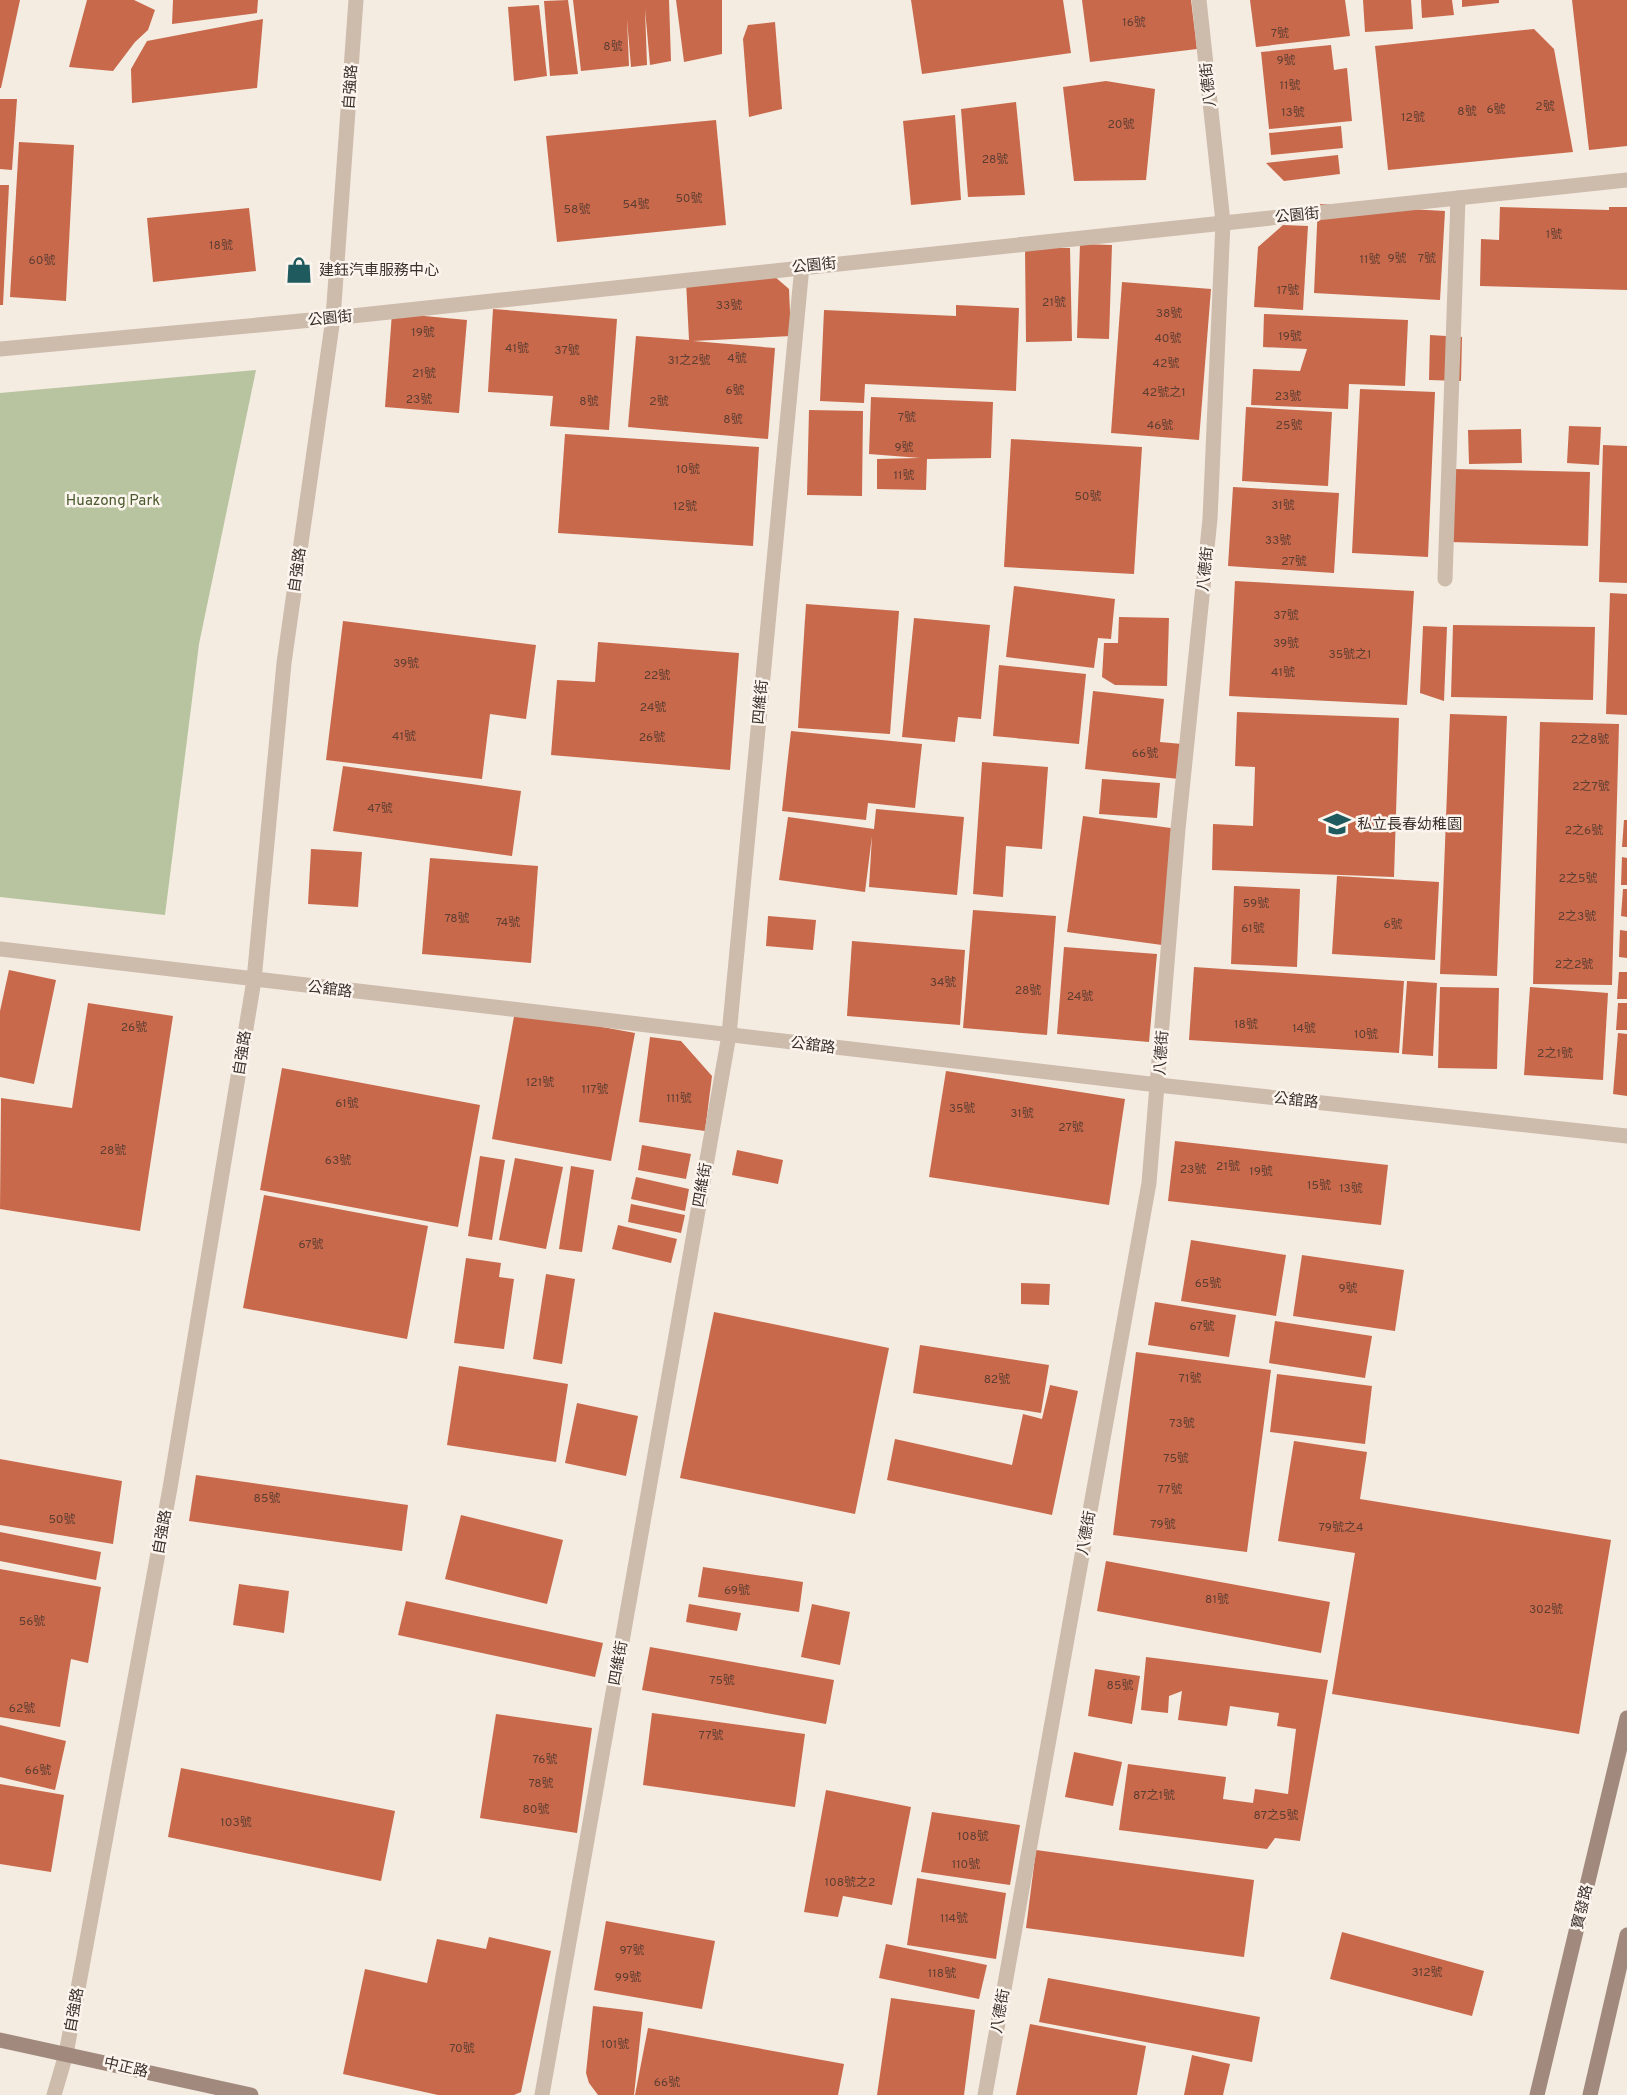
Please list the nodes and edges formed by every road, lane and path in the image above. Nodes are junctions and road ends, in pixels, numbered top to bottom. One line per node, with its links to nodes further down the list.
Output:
1 (359, 0): 7 (street, 自強路)
2 (1198, 0): 5 (street, 八德街)
3 (1627, 180): 4 (street, 公園街)
4 (1458, 198): 5 (street, 公園街); 9 (street)
5 (1223, 222): 6 (street, 公園街); 13 (street, 八德街)
6 (802, 266): 7 (street, 公園街); 12 (street, 四維街)
7 (333, 318): 8 (street, 公園街); 11 (street, 自強路)
8 (0, 349)
9 (1444, 579)
10 (0, 949): 11 (street, 公舘路)
11 (254, 980): 12 (street, 公舘路); 18 (street, 自強路)
12 (729, 1035): 13 (street, 公舘路); 21 (street, 四維街)
13 (1158, 1086): 14 (street, 公舘路); 22 (street, 八德街)
14 (1627, 1136)
15 (1627, 1718): 23 (main road, 寶發路)
16 (1627, 1935): 24 (main road)
17 (0, 2040): 18 (main road, 中正路)
18 (66, 2054): 19 (street, 自強路); 20 (main road, 中正路)
19 (54, 2095)
20 (251, 2095)
21 (542, 2095)
22 (985, 2095)
23 (1537, 2095)
24 (1590, 2095)

